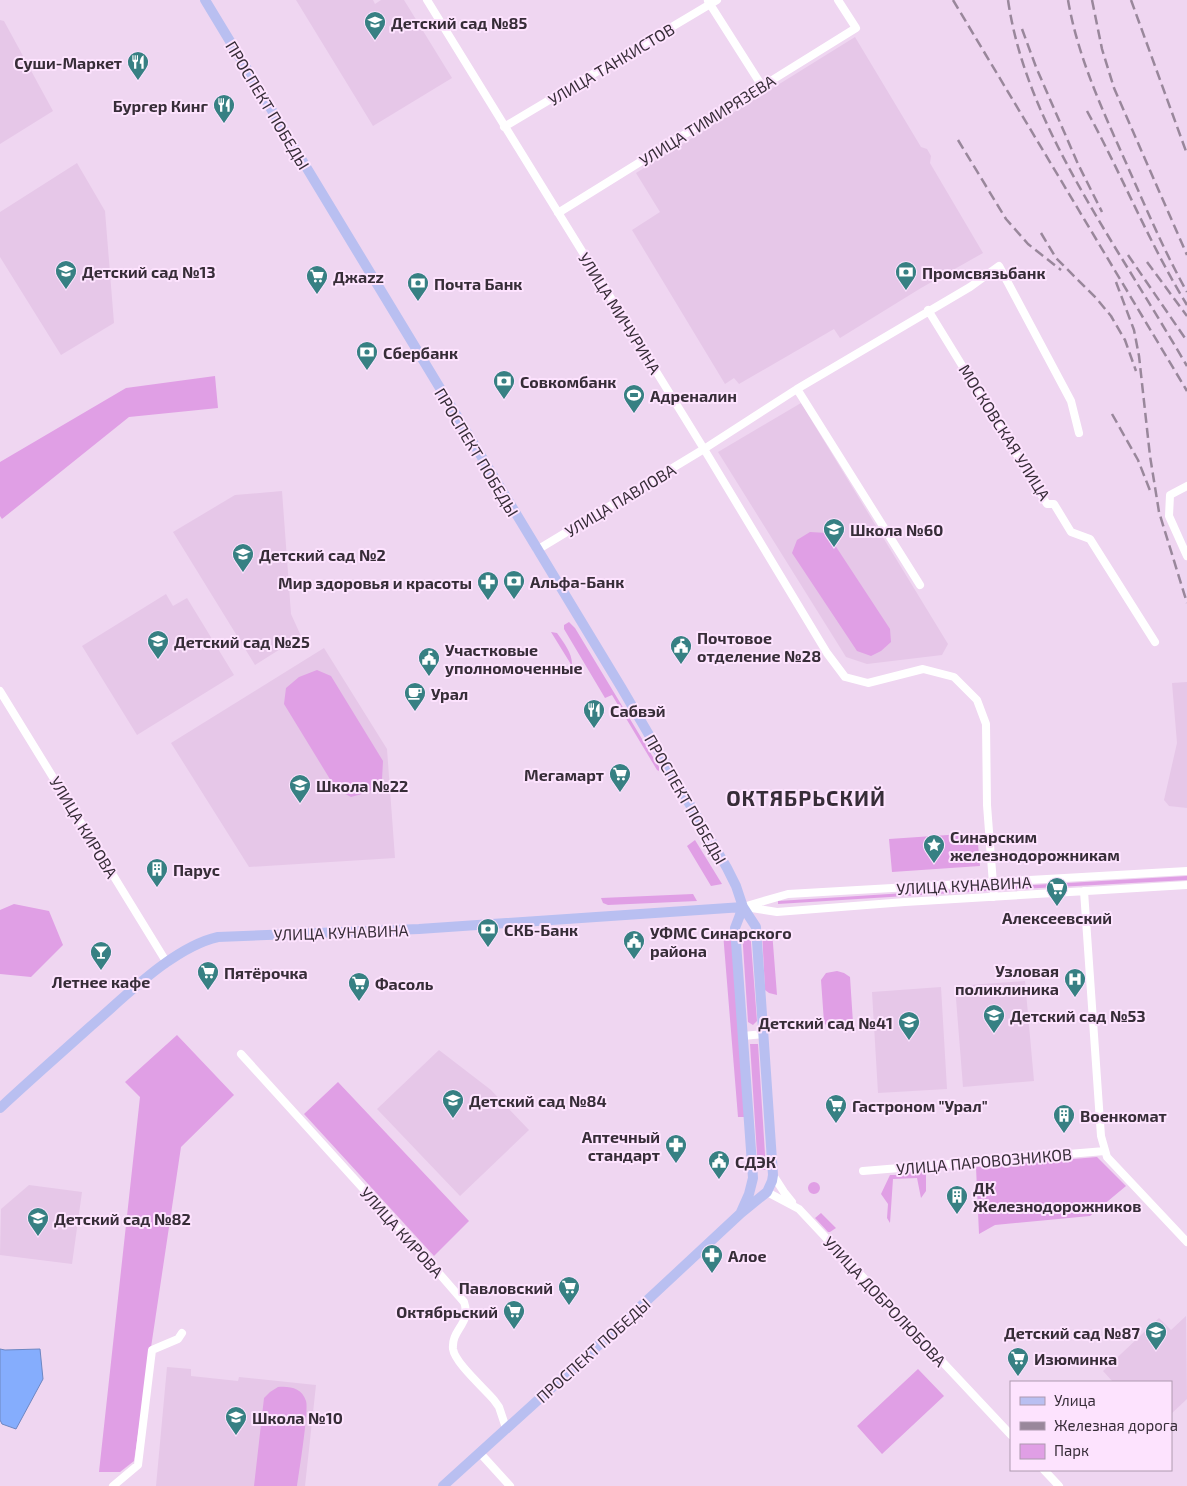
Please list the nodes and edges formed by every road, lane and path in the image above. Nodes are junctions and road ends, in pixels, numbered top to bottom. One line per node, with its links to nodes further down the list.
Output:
1 (205, 0): 14 (main road, ПРОСПЕКТ ПОБЕДЫ)
2 (427, 0): 7 (street, УЛИЦА МИЧУРИНА)
3 (717, 0): 5 (street, УЛИЦА ТАНКИСТОВ)
4 (838, 0): 6 (street, УЛИЦА ТИМИРЯЗЕВА)
5 (709, 2): 6 (street); 7 (street, УЛИЦА ТАНКИСТОВ)
6 (762, 86): 8 (street, УЛИЦА ТИМИРЯЗЕВА)
7 (504, 128): 8 (street, УЛИЦА МИЧУРИНА)
8 (558, 213): 12 (street, УЛИЦА МИЧУРИНА)
9 (928, 310): 10 (street, УЛИЦА ПАВЛОВА); 11 (street, УЛИЦА ПАВЛОВА); 17 (street, МОСКОВСКАЯ УЛИЦА)
10 (797, 389): 12 (street, УЛИЦА ПАВЛОВА); 16 (street)
11 (1079, 433)
12 (704, 449): 14 (street, УЛИЦА ПАВЛОВА); 20 (street, УЛИЦА МИЧУРИНА)
13 (1187, 486): 15 (street)
14 (536, 550): 24 (main road, ПРОСПЕКТ ПОБЕДЫ)
15 (1187, 556)
16 (920, 585)
17 (1155, 642)
18 (0, 691): 25 (street, УЛИЦА КИРОВА)
19 (1187, 871): 20 (street, УЛИЦА КУНАВИНА)
20 (993, 883): 23 (street); 24 (street, УЛИЦА КУНАВИНА)
21 (1187, 885): 22 (street, УЛИЦА КУНАВИНА)
22 (1084, 892): 23 (street, УЛИЦА КУНАВИНА); 30 (street)
23 (994, 896): 24 (street, УЛИЦА КУНАВИНА)
24 (743, 907): 25 (main road, УЛИЦА КУНАВИНА); 26 (main road, ПРОСПЕКТ ПОБЕДЫ); 27 (main road, ПРОСПЕКТ ПОБЕДЫ)
25 (167, 963): 29 (main road, УЛИЦА КУНАВИНА)
26 (764, 1034): 27 (street); 32 (main road, ПРОСПЕКТ ПОБЕДЫ)
27 (743, 1036): 33 (main road, ПРОСПЕКТ ПОБЕДЫ)
28 (241, 1054): 39 (street, УЛИЦА КИРОВА)
29 (0, 1108)
30 (1106, 1152): 31 (street, УЛИЦА ПАРОВОЗНИКОВ); 37 (street)
31 (863, 1171)
32 (773, 1175): 34 (main road, ПРОСПЕКТ ПОБЕДЫ); 35 (street)
33 (753, 1178): 34 (main road, УЛИЦА ДОБРОЛЮБОВА); 36 (main road, ПРОСПЕКТ ПОБЕДЫ)
34 (767, 1192): 35 (street, УЛИЦА ДОБРОЛЮБОВА); 36 (main road, ПРОСПЕКТ ПОБЕДЫ)
35 (799, 1209): 40 (street, УЛИЦА ДОБРОЛЮБОВА)
36 (741, 1212): 39 (main road, ПРОСПЕКТ ПОБЕДЫ)
37 (1187, 1242)
38 (182, 1333): 43 (street)
39 (506, 1428): 41 (main road, ПРОСПЕКТ ПОБЕДЫ)
40 (1010, 1434)
41 (480, 1453): 44 (main road, ПРОСПЕКТ ПОБЕДЫ); 45 (street)
42 (1045, 1471): 46 (street)
43 (114, 1486)
44 (443, 1486)
45 (510, 1486)
46 (1059, 1486)

